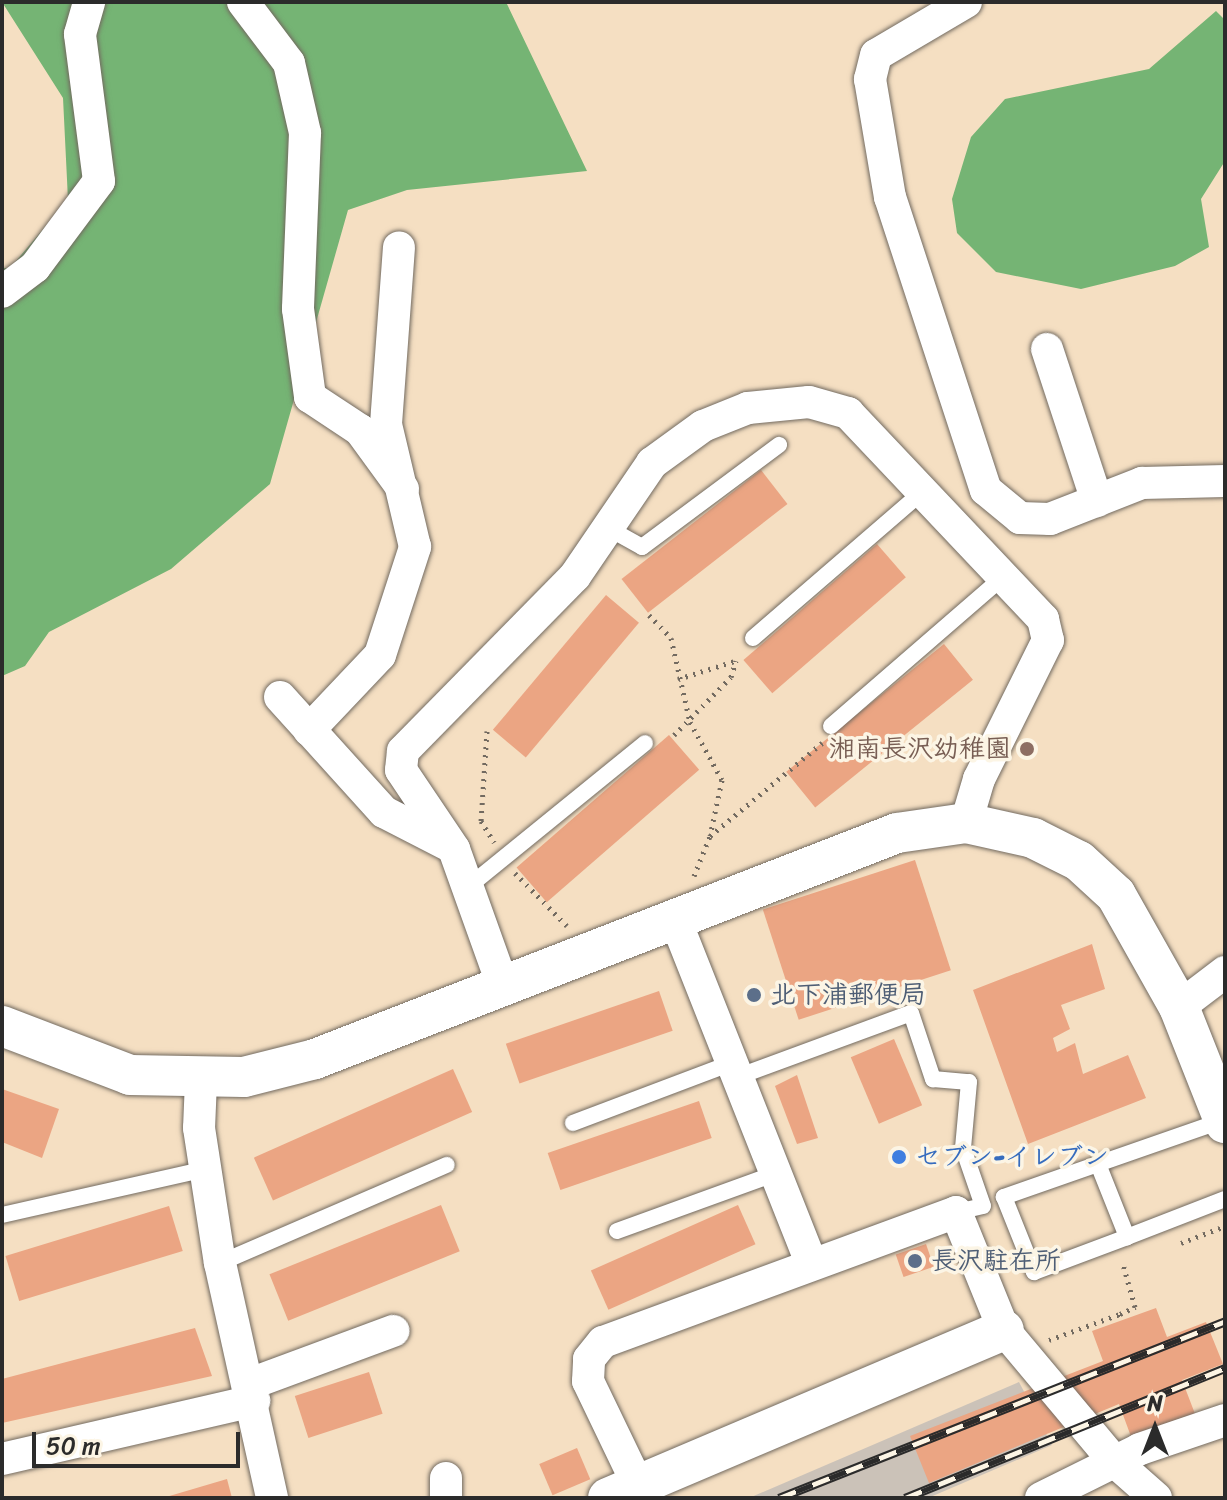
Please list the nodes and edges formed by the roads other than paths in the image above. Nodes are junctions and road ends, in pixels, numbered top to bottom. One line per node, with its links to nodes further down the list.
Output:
1 (89, 2): 5 (street)
2 (243, 2): 9 (street)
3 (966, 2): 11 (street)
4 (399, 247): 9 (street)
5 (2, 292)
6 (1047, 349): 11 (street)
7 (779, 445): 12 (lane)
8 (1225, 481): 11 (street)
9 (403, 489): 16 (street)
10 (922, 492): 12 (street); 13 (street); 14 (lane)
11 (1097, 501)
12 (608, 528): 20 (street)
13 (1003, 577): 17 (lane); 19 (street)
14 (753, 638)
15 (280, 697): 16 (street)
16 (309, 730): 20 (street)
17 (828, 733)
18 (645, 743): 21 (lane)
19 (966, 823): 22 (street); 25 (street)
20 (454, 849): 21 (street)
21 (468, 887): 24 (street)
22 (688, 913): 24 (street); 27 (street)
23 (1224, 974): 25 (street)
24 (503, 986): 28 (street)
25 (1179, 1007): 29 (street)
26 (2, 1026): 28 (street)
27 (735, 1070): 30 (lane); 34 (street); 36 (lane)
28 (201, 1081): 33 (street)
29 (1224, 1122): 31 (lane)
30 (573, 1123)
31 (1098, 1164): 39 (lane); 39 (lane)
32 (447, 1165): 40 (lane)
33 (206, 1169): 37 (lane); 40 (street)
34 (772, 1175): 38 (lane); 41 (street)
35 (1225, 1199): 39 (lane)
36 (956, 1212): 41 (street); 42 (street)
37 (2, 1215)
38 (617, 1231)
39 (1127, 1237)
40 (220, 1263): 44 (street)
41 (811, 1263): 48 (street)
42 (1019, 1330): 47 (street); 48 (street)
43 (393, 1331): 44 (street)
44 (252, 1392): 46 (street); 49 (street)
45 (1225, 1420): 47 (street)
46 (2, 1459)
47 (1114, 1461): 50 (street); 51 (street)
48 (623, 1490)
49 (272, 1498)
50 (1041, 1498)
51 (1156, 1498)

